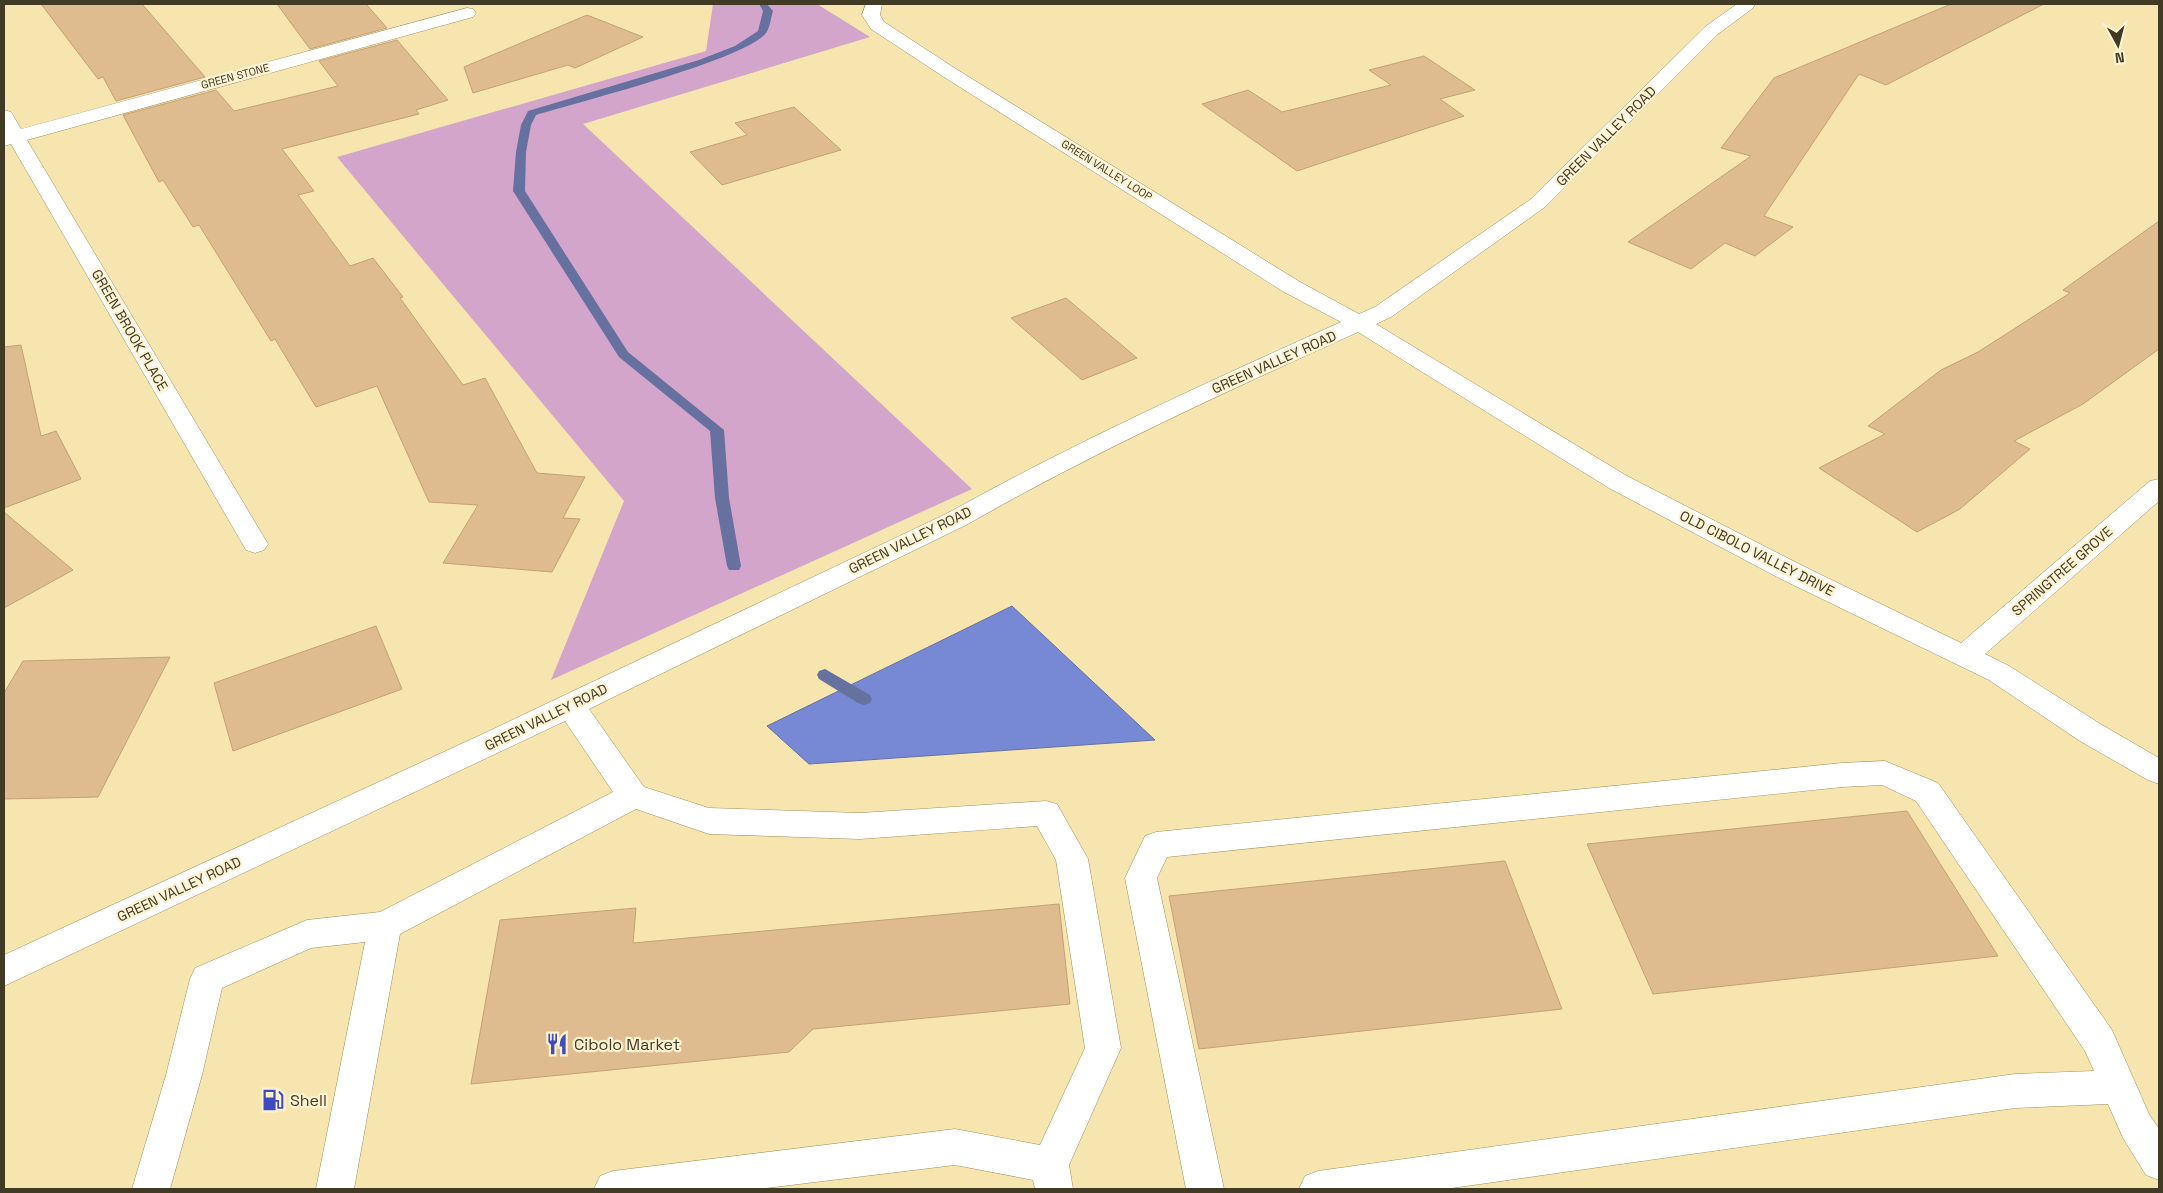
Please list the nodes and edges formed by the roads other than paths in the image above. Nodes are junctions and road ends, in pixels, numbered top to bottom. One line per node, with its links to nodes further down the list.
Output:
1 (874, 4): 6 (street, GREEN VALLEY LOOP)
2 (1747, 4): 6 (street, GREEN VALLEY ROAD)
3 (462, 8): 5 (street, GREEN STONE)
4 (4, 116): 5 (street, GREEN BROOK PLACE)
5 (10, 138): 8 (street, GREEN BROOK PLACE)
6 (1359, 323): 9 (street, OLD CIBOLO VALLEY DRIVE); 10 (street, GREEN VALLEY ROAD)
7 (2159, 487): 9 (street, SPRINGTREE GROVE)
8 (255, 544)
9 (1964, 656): 11 (street, OLD CIBOLO VALLEY DRIVE)
10 (570, 705): 12 (street); 14 (street, GREEN VALLEY ROAD)
11 (2159, 772)
12 (632, 796): 13 (street); 17 (street)
13 (385, 926): 18 (street); 19 (street)
14 (4, 971)
15 (2119, 1086): 16 (street); 21 (street); 22 (street)
16 (2159, 1162)
17 (1052, 1177): 20 (street)
18 (151, 1189)
19 (334, 1189)
20 (613, 1189)
21 (1205, 1189)
22 (1318, 1189)

